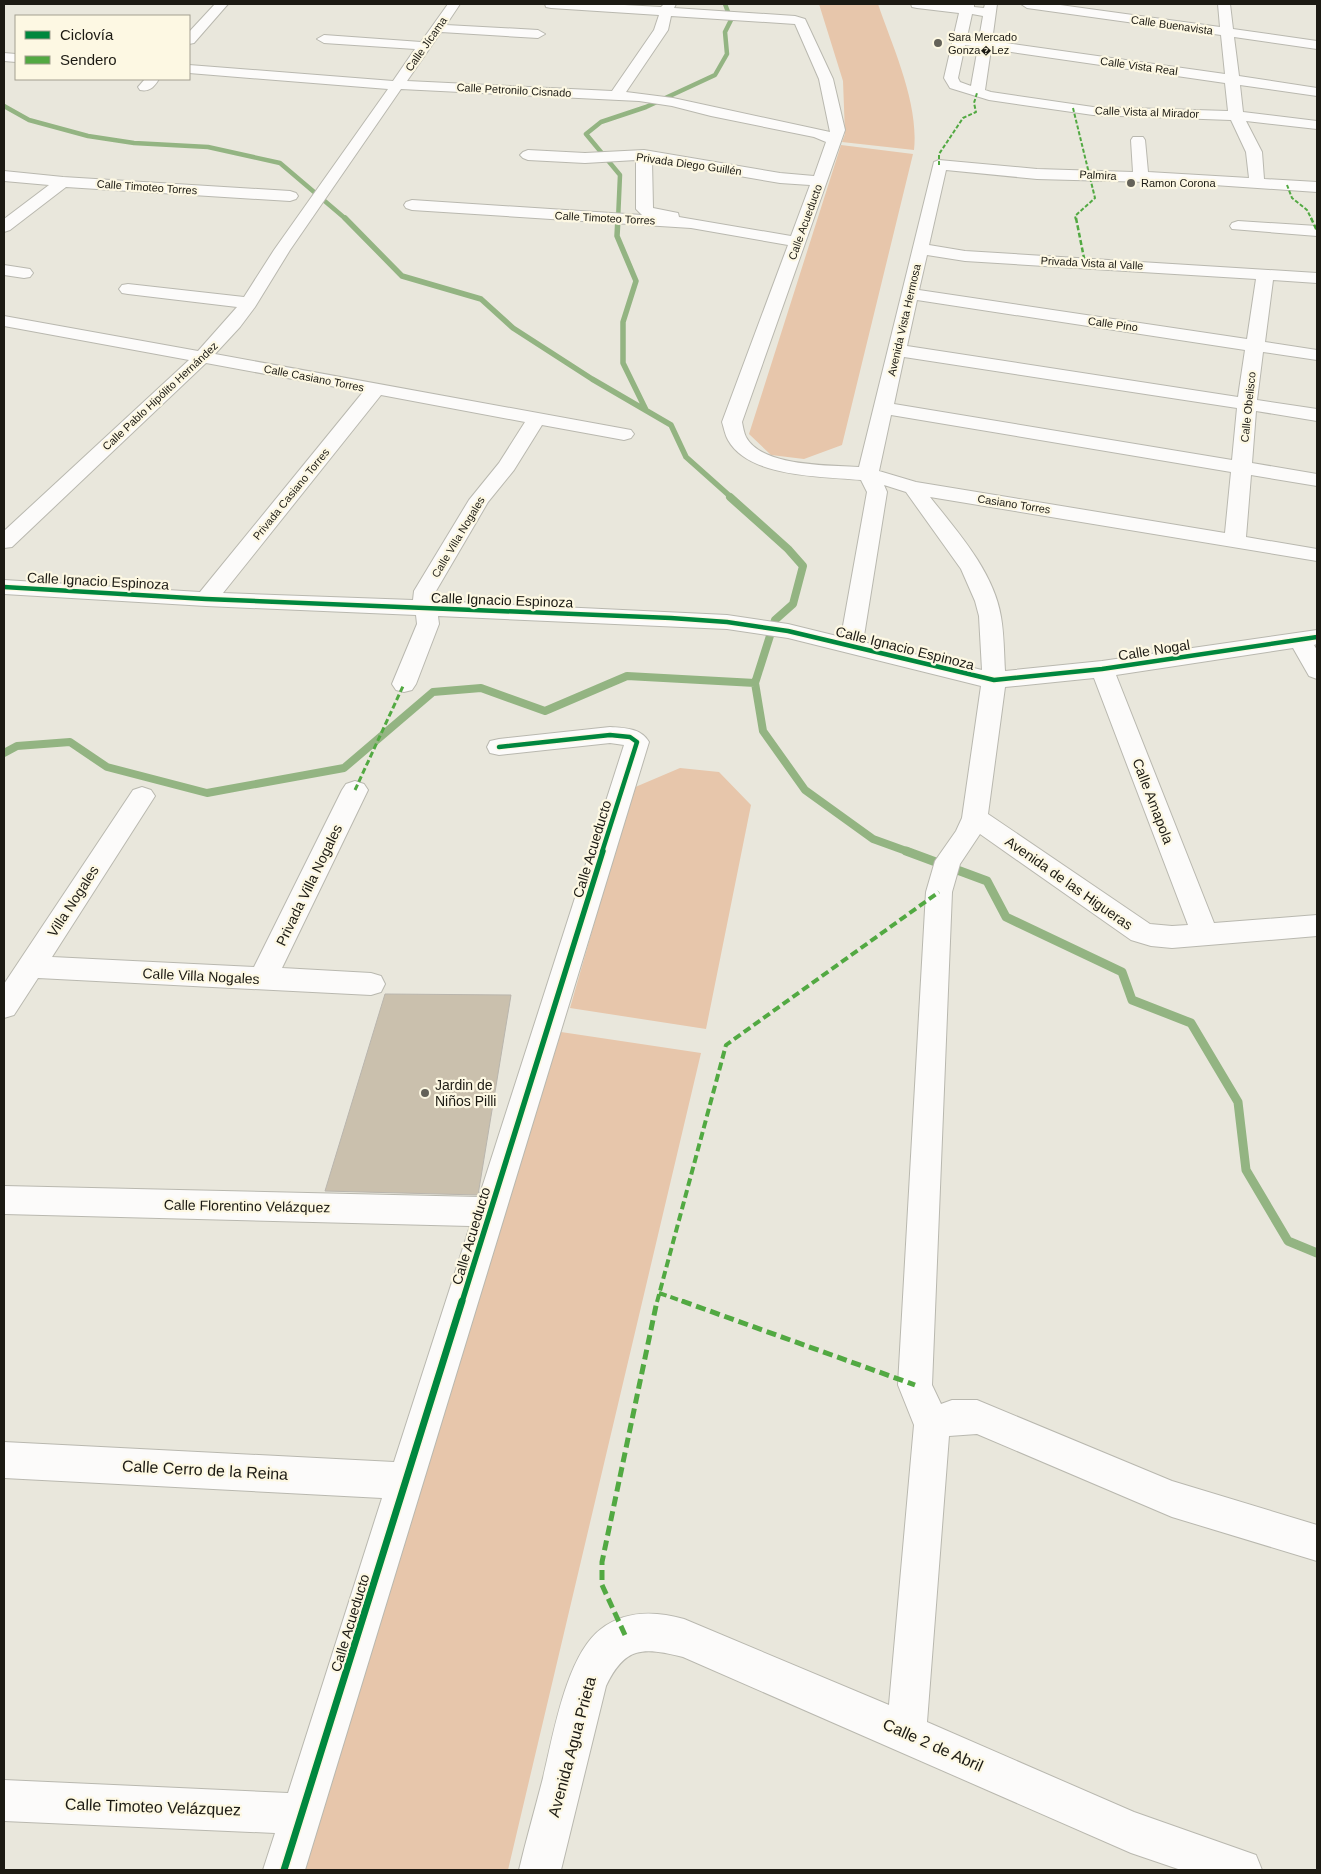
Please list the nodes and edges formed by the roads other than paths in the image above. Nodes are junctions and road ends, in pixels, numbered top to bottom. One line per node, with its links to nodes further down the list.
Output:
1 (222, 4): 13 (street)
2 (454, 4): 10 (street, Calle Jícama)
3 (551, 4): 8 (street)
4 (918, 4): 7 (street)
5 (1027, 4): 11 (street, Calle Buenavista)
6 (1224, 4): 11 (street)
7 (967, 7): 9 (street); 15 (street, Calle Vista al Mirador)
8 (668, 8): 24 (street); 27 (street, Calle Acueducto)
9 (990, 8): 16 (street)
10 (437, 28): 12 (street); 18 (street, Calle Jícama)
11 (1227, 32): 17 (street, Calle Buenavista); 20 (street)
12 (538, 34)
13 (190, 39)
14 (324, 39): 18 (street)
15 (960, 40): 16 (street, Calle Vista Real); 23 (street, Calle Vista al Mirador)
16 (984, 44): 20 (street, Calle Vista Real); 23 (street)
17 (1317, 45)
18 (424, 46): 21 (street, Calle Jícama)
19 (190, 70): 21 (street, Calle Petronilo Cisnado)
20 (1232, 79): 22 (street, Calle Vista Real); 25 (street)
21 (397, 85): 24 (street, Calle Petronilo Cisnado); 52 (street, Calle Pablo Hipólito Hernández)
22 (1317, 92)
23 (977, 93): 25 (street, Calle Vista al Mirador)
24 (617, 95): 27 (street, Calle Petronilo Cisnado)
25 (1236, 116): 26 (street, Calle Vista al Mirador); 36 (street)
26 (1317, 125)
27 (835, 140): 35 (street, Calle Acueducto)
28 (1138, 140): 33 (street)
29 (528, 155): 30 (street, Privada Diego Guillén)
30 (644, 155): 35 (street, Privada Diego Guillén); 40 (street)
31 (939, 165): 33 (street, Palmira); 45 (street, Avenida Vista Hermosa)
32 (4, 176): 34 (street, Calle Timoteo Torres)
33 (1141, 177): 36 (street, Palmira)
34 (63, 182): 38 (street, Calle Timoteo Torres); 41 (street)
35 (820, 182): 44 (street, Calle Acueducto)
36 (1257, 182): 37 (street, Palmira)
37 (1317, 187)
38 (290, 196)
39 (412, 205): 40 (street, Calle Timoteo Torres)
40 (684, 223): 44 (street, Calle Timoteo Torres)
41 (4, 226)
42 (1238, 226): 43 (street)
43 (1317, 231)
44 (797, 242): 63 (street, Calle Acueducto)
45 (920, 249): 48 (street, Privada Vista al Valle); 51 (street, Avenida Vista Hermosa)
46 (4, 270): 47 (street)
47 (24, 273)
48 (1265, 274): 49 (street, Privada Vista al Valle); 54 (street, Calle Obelisco)
49 (1317, 278)
50 (128, 289): 52 (street)
51 (910, 294): 54 (street, Calle Pino); 55 (street, Avenida Vista Hermosa)
52 (249, 303): 57 (street, Calle Pablo Hipólito Hernández)
53 (4, 322): 57 (street, Calle Casiano Torres)
54 (1255, 345): 56 (street, Calle Pino); 59 (street, Calle Obelisco)
55 (897, 350): 59 (street); 60 (street, Avenida Vista Hermosa)
56 (1317, 355)
57 (204, 357): 58 (street, Calle Casiano Torres); 69 (street, Calle Pablo Hipólito Hernández)
58 (375, 390): 62 (street, Calle Casiano Torres); 74 (street, Privada Casiano Torres)
59 (1247, 404): 61 (street); 65 (street, Calle Obelisco)
60 (884, 408): 65 (street); 66 (street, Avenida Vista Hermosa)
61 (1317, 416)
62 (536, 419): 64 (street, Calle Casiano Torres); 75 (street, Calle Villa Nogales)
63 (732, 422): 66 (street, Casiano Torres)
64 (624, 434)
65 (1242, 467): 67 (street); 70 (street, Calle Obelisco)
66 (868, 474): 68 (street, Casiano Torres); 77 (street)
67 (1317, 480)
68 (913, 488): 70 (street, Casiano Torres); 80 (street)
69 (14, 522): 71 (street, Calle Pablo Hipólito Hernández)
70 (1235, 540): 72 (street, Casiano Torres)
71 (4, 542)
72 (1317, 554)
73 (4, 587): 74 (street, Calle Ignacio Espinoza)
74 (206, 598): 75 (street, Calle Ignacio Espinoza)
75 (426, 608): 77 (street, Calle Ignacio Espinoza); 81 (street)
76 (1308, 638): 78 (street, Calle Nogal); 79 (street)
77 (851, 647): 80 (street, Calle Ignacio Espinoza)
78 (1102, 669): 80 (street, Calle Nogal); 87 (street, Calle Amapola)
79 (1317, 671)
80 (994, 680): 85 (street)
81 (404, 684)
82 (499, 747): 93 (street, Calle Acueducto)
83 (355, 790): 89 (street, Privada Villa Nogales)
84 (142, 796): 88 (street, Villa Nogales)
85 (975, 818): 87 (street, Avenida de las Higueras); 94 (street)
86 (1317, 926): 87 (street, Avenida de las Higueras)
87 (1205, 934)
88 (30, 967): 89 (street, Calle Villa Nogales); 91 (street, Villa Nogales)
89 (262, 980): 90 (street, Calle Villa Nogales)
90 (371, 984)
91 (4, 1007)
92 (4, 1200): 93 (street, Calle Florentino Velázquez)
93 (490, 1212): 96 (street, Calle Acueducto)
94 (932, 1425): 97 (street); 99 (street)
95 (4, 1460): 96 (street, Calle Cerro de la Reina)
96 (406, 1481): 101 (street, Calle Acueducto)
97 (1317, 1543)
98 (625, 1636): 99 (street, Calle 2 de Abril); 103 (street, Avenida Agua Prieta)
99 (906, 1733): 104 (street, Calle 2 de Abril)
100 (4, 1801): 101 (street, Calle Timoteo Velázquez)
101 (302, 1814): 102 (street, Calle Acueducto)
102 (284, 1870)
103 (540, 1870)
104 (1241, 1870)

